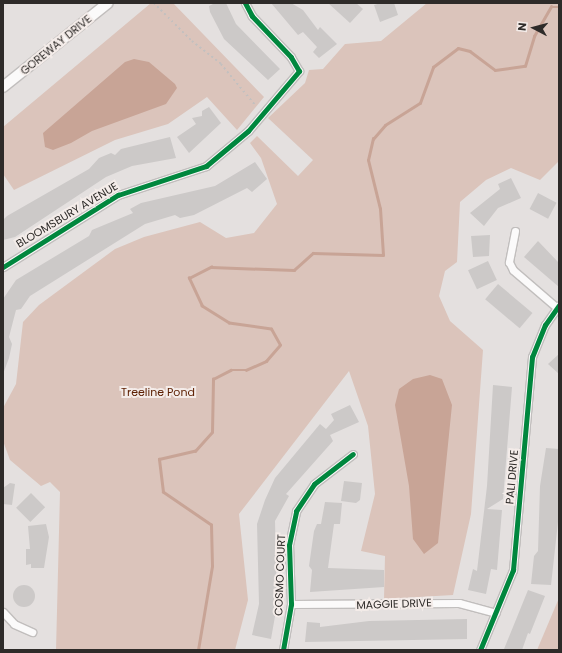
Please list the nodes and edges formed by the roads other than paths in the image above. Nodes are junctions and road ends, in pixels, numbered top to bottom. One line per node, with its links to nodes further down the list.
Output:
1 (108, 3): 3 (street, GOREWAY DRIVE)
2 (245, 3): 5 (street, BLOOMSBURY AVENUE)
3 (3, 87)
4 (515, 231): 6 (street)
5 (3, 267)
6 (558, 306): 10 (street, PALI DRIVE)
7 (353, 454): 8 (street, COSMO COURT)
8 (292, 604): 10 (street, MAGGIE DRIVE); 12 (street, COSMO COURT)
9 (3, 612): 11 (street)
10 (496, 613): 13 (street, PALI DRIVE)
11 (32, 632)
12 (282, 650)
13 (480, 650)

